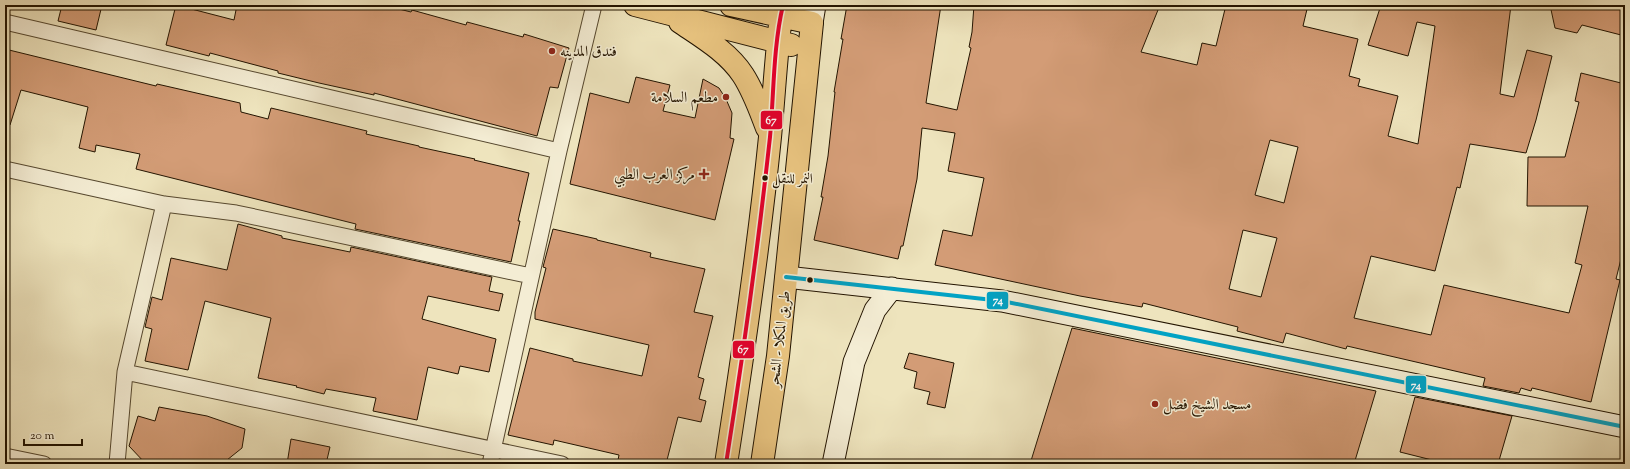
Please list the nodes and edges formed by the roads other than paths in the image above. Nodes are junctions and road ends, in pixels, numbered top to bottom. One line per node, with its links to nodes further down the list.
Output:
1 (594, 5): 11 (street)
2 (635, 5): 5 (highway)
3 (730, 5): 4 (highway)
4 (782, 10): 6 (highway); 8 (highway)
5 (668, 13): 8 (highway); 10 (highway)
6 (813, 14): 9 (highway, طريق المكلا - الشحر)
7 (5, 22): 11 (street)
8 (778, 42): 9 (highway); 10 (highway)
9 (808, 49): 15 (highway, طريق المكلا - الشحر)
10 (770, 137): 24 (highway)
11 (559, 152): 14 (street)
12 (5, 169): 13 (street)
13 (164, 204): 14 (street); 17 (street)
14 (532, 276): 20 (street)
15 (786, 277): 16 (street); 25 (highway, طريق المكلا - الشحر)
16 (892, 288): 18 (street); 26 (street)
17 (125, 372): 20 (street); 22 (street)
18 (1625, 427)
19 (5, 456): 21 (street)
20 (492, 457): 23 (street)
21 (44, 464)
22 (117, 464)
23 (562, 464)
24 (726, 464)
25 (762, 464)
26 (833, 464)

